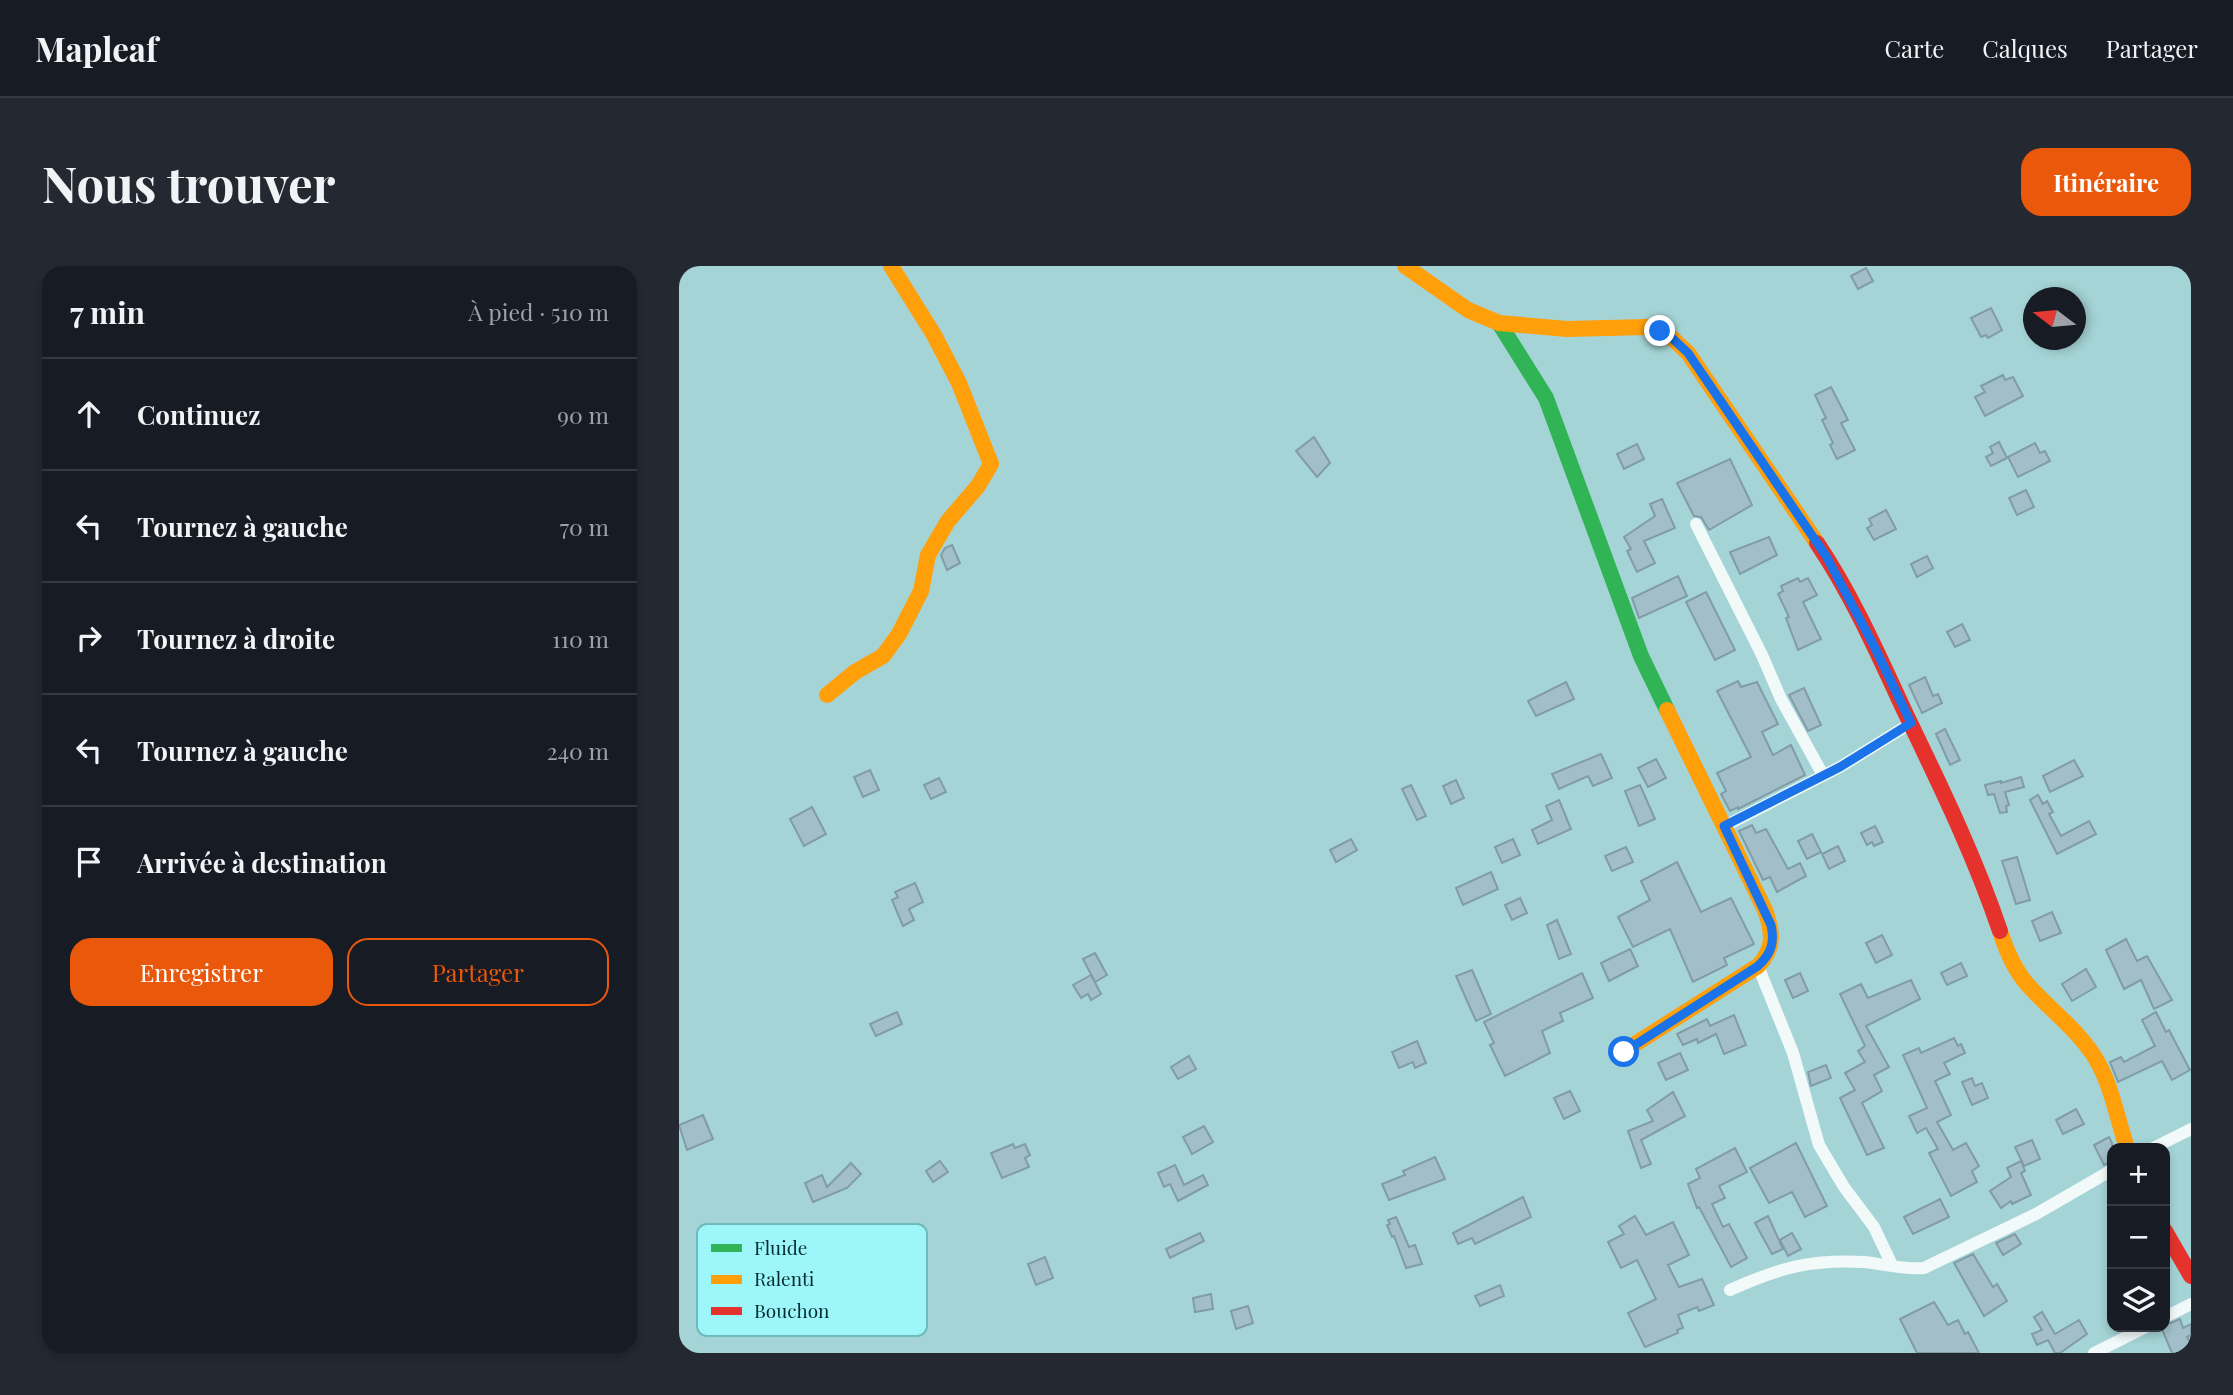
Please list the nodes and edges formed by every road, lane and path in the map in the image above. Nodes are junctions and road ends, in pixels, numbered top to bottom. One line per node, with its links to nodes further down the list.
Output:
1 (891, 266): 5 (street)
2 (1405, 266): 3 (street)
3 (1499, 323): 6 (street); 8 (street)
4 (1696, 524): 7 (street)
5 (827, 695)
6 (1911, 723): 7 (street); 12 (street)
7 (1823, 775): 8 (street)
8 (1724, 826): 9 (street)
9 (1758, 966): 10 (street); 16 (street)
10 (1624, 1052)
11 (2191, 1129): 13 (street)
12 (2125, 1143)
13 (2163, 1143)
14 (2107, 1173): 16 (street)
15 (2170, 1240): 17 (street)
16 (1892, 1265): 18 (street)
17 (2191, 1276)
18 (1730, 1290)
19 (2191, 1304): 20 (street)
20 (2170, 1314)
21 (2136, 1332): 22 (street)
22 (2094, 1353)

